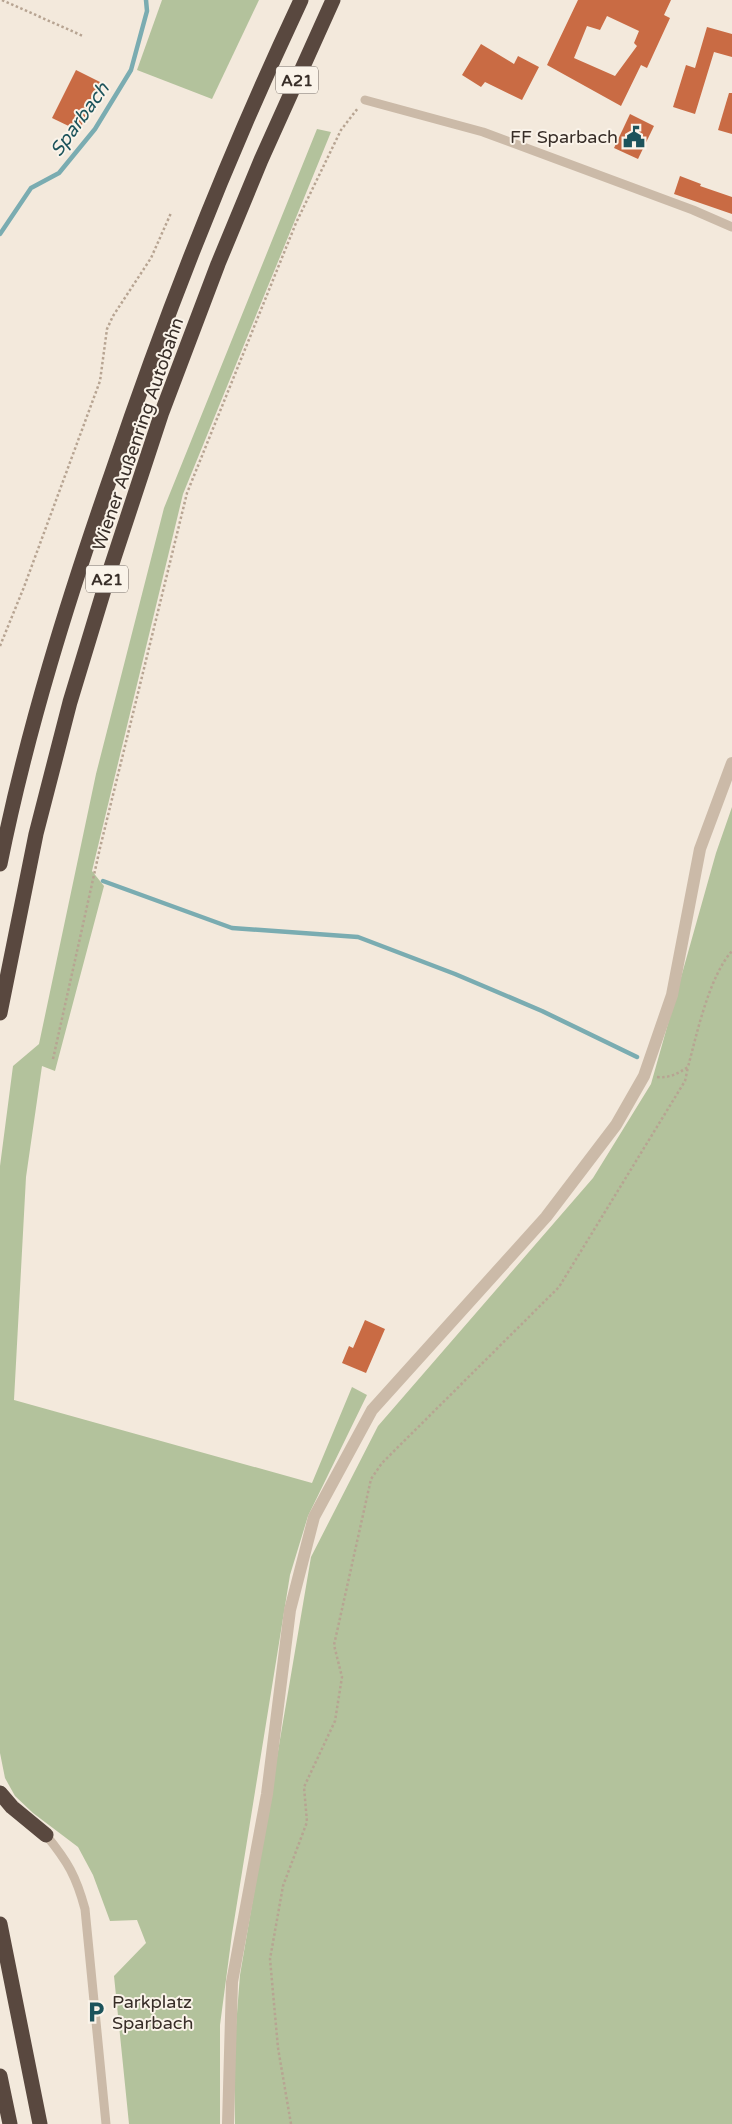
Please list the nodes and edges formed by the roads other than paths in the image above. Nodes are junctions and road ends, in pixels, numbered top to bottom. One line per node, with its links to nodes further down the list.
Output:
1 (300, 0): 6 (highway, Wiener Außenring Autobahn / A21)
2 (333, 0): 7 (highway, Wiener Außenring Autobahn / A21)
3 (365, 100): 4 (lane)
4 (732, 227)
5 (732, 763): 15 (street)
6 (0, 864)
7 (0, 1013)
8 (0, 1793): 9 (highway)
9 (46, 1835): 14 (lane)
10 (0, 1924): 13 (highway)
11 (0, 2076): 12 (highway)
12 (10, 2124)
13 (40, 2124)
14 (106, 2124)
15 (228, 2124)

